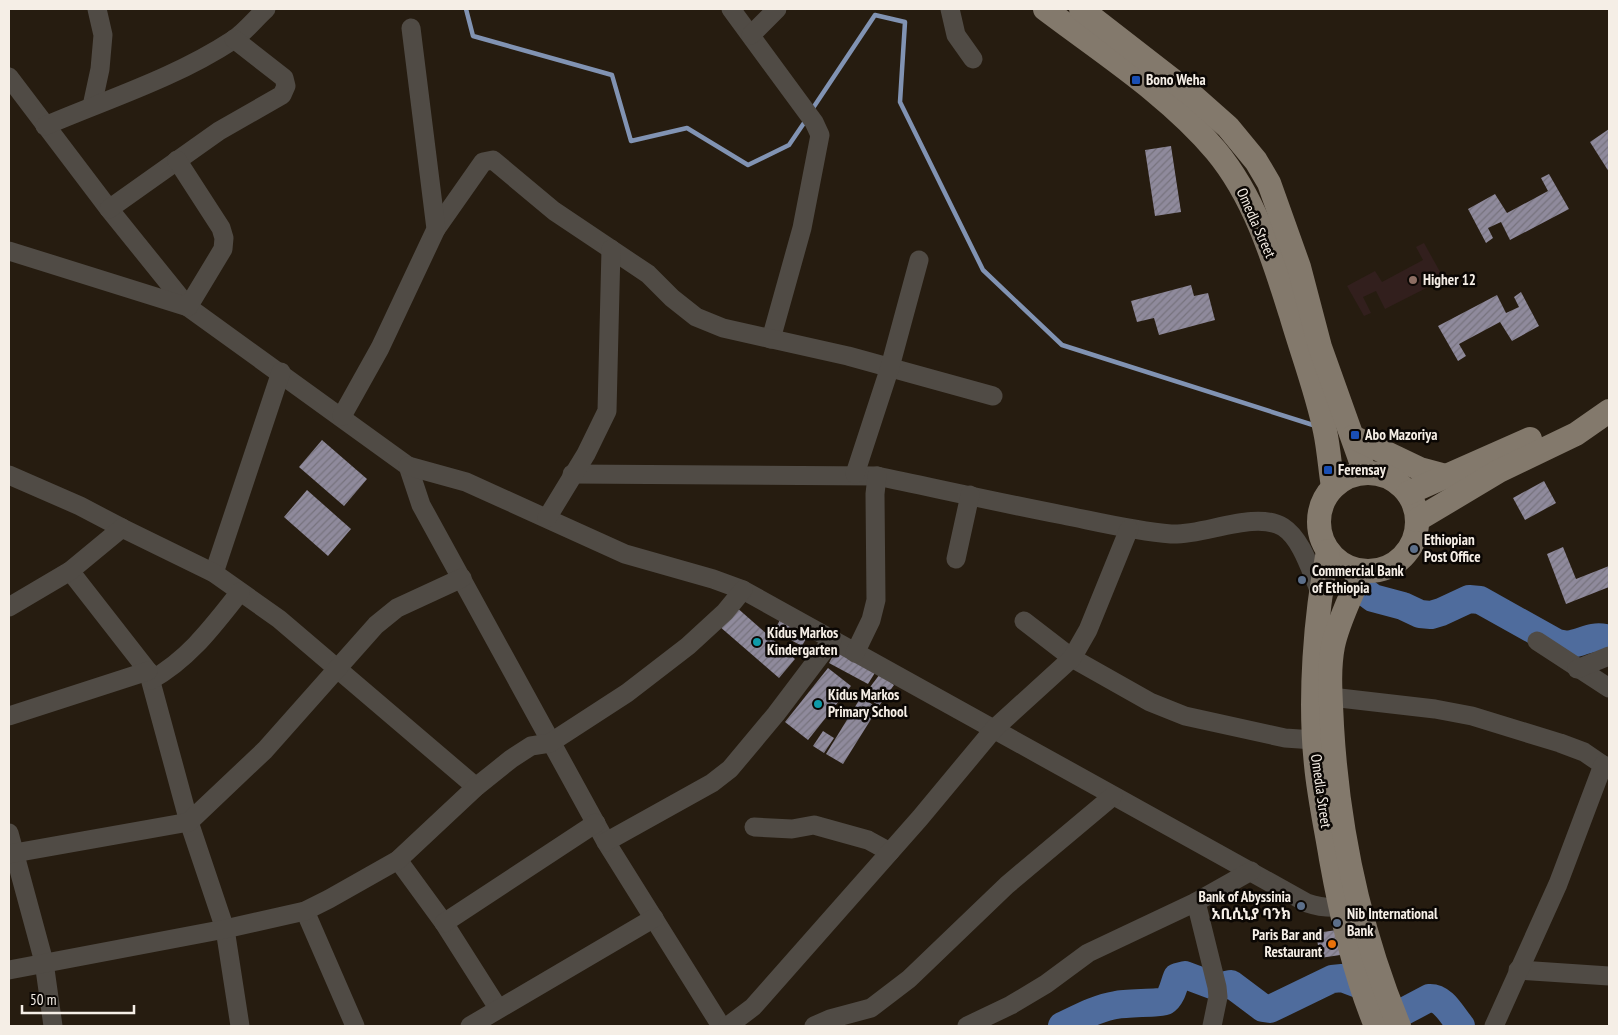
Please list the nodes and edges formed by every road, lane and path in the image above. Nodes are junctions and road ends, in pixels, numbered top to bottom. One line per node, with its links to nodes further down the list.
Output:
1 (97, 9): 14 (street)
2 (266, 9): 10 (street)
3 (731, 9): 9 (street)
4 (777, 9): 9 (street)
5 (950, 9): 11 (street)
6 (1044, 9): 13 (main road, Omedla Street)
7 (1081, 9): 13 (main road, Omedla Street)
8 (411, 28): 18 (street)
9 (751, 35): 23 (street)
10 (234, 39): 14 (street); 16 (street)
11 (973, 60)
12 (9, 77): 15 (street)
13 (1186, 105): 29 (main road, Omedla Street); 37 (main road, Omedla Street)
14 (92, 106): 15 (street)
15 (45, 126): 17 (street)
16 (178, 160): 17 (street); 22 (street)
17 (109, 209): 22 (street)
18 (436, 229): 19 (street); 28 (street)
19 (611, 249): 23 (street); 32 (street)
20 (9, 251): 22 (street)
21 (919, 260): 24 (street)
22 (188, 306): 25 (street)
23 (771, 339): 24 (street)
24 (890, 367): 26 (street); 33 (street)
25 (281, 372): 28 (street); 48 (street)
26 (993, 396)
27 (1609, 411): 36 (main road); 41 (main road)
28 (342, 416): 30 (street)
29 (1353, 438): 31 (main road, Omedla Street); 36 (main road)
30 (408, 466): 40 (street); 49 (street)
31 (1365, 473): 37 (main road); 38 (main road)
32 (572, 474): 33 (street); 40 (street)
33 (855, 474): 35 (street)
34 (9, 476): 42 (street)
35 (877, 476): 39 (street); 57 (street)
36 (1446, 476): 38 (main road)
37 (1333, 487): 44 (main road)
38 (1408, 493): 41 (main road)
39 (970, 495): 43 (street); 45 (street)
40 (547, 518): 50 (street)
41 (1417, 520): 47 (main road)
42 (122, 528): 46 (street); 48 (street)
43 (1129, 529): 52 (street); 59 (street)
44 (1328, 551): 47 (main road); 52 (main road, Omedla Street)
45 (956, 558)
46 (70, 571): 53 (street); 62 (street)
47 (1361, 571): 64 (main road)
48 (214, 573): 51 (street)
49 (462, 578): 60 (street); 68 (street)
50 (743, 590): 55 (street); 68 (street)
51 (240, 592): 60 (street); 62 (street)
52 (1320, 592): 67 (main road, Omedla Street)
53 (9, 607)
54 (1024, 621): 59 (street)
55 (832, 640): 57 (street); 76 (street)
56 (1537, 641): 61 (street)
57 (855, 653): 66 (street)
58 (1609, 656): 61 (street)
59 (1072, 658): 66 (street); 67 (street)
60 (338, 668): 70 (street); 72 (street)
61 (1577, 669): 63 (street)
62 (150, 676): 65 (street); 72 (street)
63 (1609, 688)
64 (1331, 697): 69 (street); 82 (main road)
65 (9, 716)
66 (994, 729): 71 (street); 77 (street)
67 (1314, 740): 82 (main road, Omedla Street)
68 (550, 742): 70 (street); 73 (street)
69 (1606, 767): 89 (street)
70 (476, 787): 79 (street)
71 (1113, 796): 80 (street); 98 (street)
72 (189, 822): 78 (street); 86 (street)
73 (596, 823): 76 (street); 85 (street)
74 (754, 827): 77 (street)
75 (9, 833): 78 (street)
76 (606, 842): 84 (street)
77 (890, 852): 97 (street)
78 (11, 853): 87 (street)
79 (398, 860): 83 (street); 85 (street)
80 (1251, 871): 81 (street); 82 (street)
81 (1196, 902): 99 (street); 100 (street)
82 (1349, 906): 101 (main road, Omedla Street); 102 (main road)
83 (305, 911): 86 (street); 94 (street)
84 (654, 918): 91 (street); 96 (street)
85 (444, 923): 91 (street)
86 (225, 930): 87 (street); 93 (street)
87 (44, 962): 88 (street); 92 (street)
88 (9, 970)
89 (1518, 970): 90 (street); 103 (street)
90 (1609, 976)
91 (498, 1008): 95 (street)
92 (54, 1026)
93 (240, 1026)
94 (355, 1026)
95 (470, 1026)
96 (721, 1026)
97 (728, 1026)
98 (814, 1026)
99 (967, 1026)
100 (1212, 1026)
101 (1376, 1026)
102 (1399, 1026)
103 (1494, 1026)

